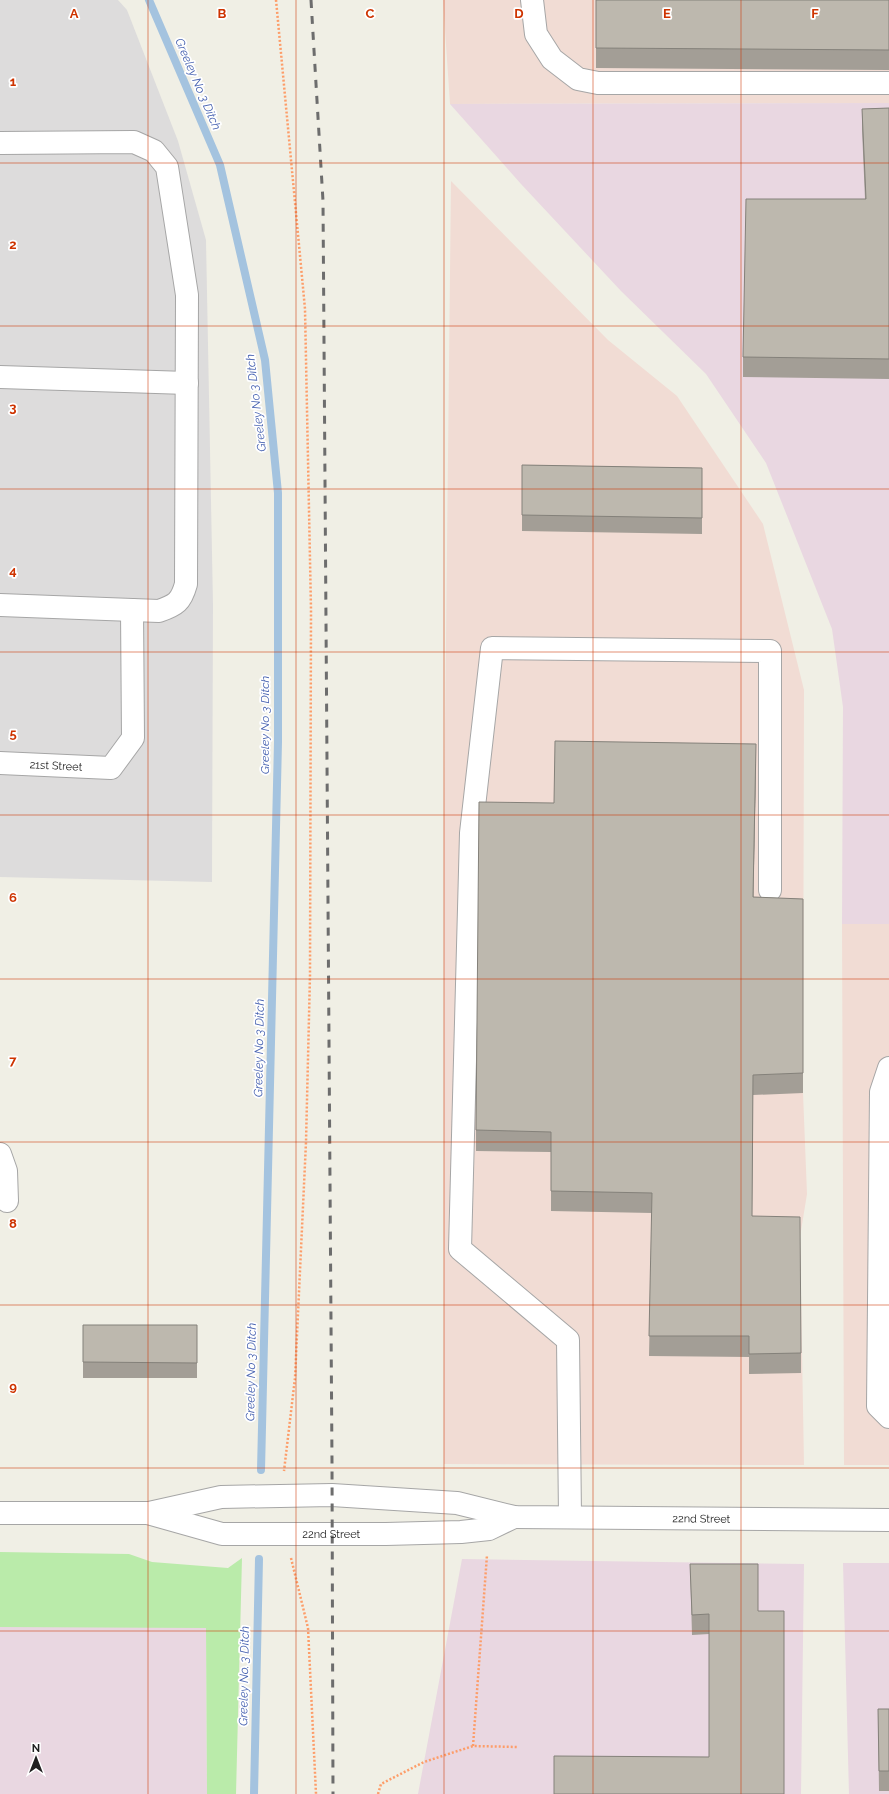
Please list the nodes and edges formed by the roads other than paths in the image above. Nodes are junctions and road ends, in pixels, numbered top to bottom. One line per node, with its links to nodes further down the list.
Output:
1 (532, 0): 2 (street)
2 (889, 83)
3 (0, 143): 5 (street)
4 (0, 377): 5 (street)
5 (187, 383): 7 (street)
6 (0, 605): 7 (street)
7 (132, 610): 8 (street, 21st Street)
8 (0, 764)
9 (770, 890): 19 (street)
10 (889, 1068): 11 (street)
11 (885, 1092): 12 (street)
12 (884, 1144): 15 (street)
13 (0, 1154): 14 (street)
14 (7, 1201)
15 (889, 1417)
16 (0, 1513): 17 (street, 22nd Street)
17 (149, 1513): 18 (street, 22nd Street); 18 (street, 22nd Street)
18 (514, 1517): 19 (street, 22nd Street)
19 (570, 1517): 20 (street, 22nd Street)
20 (889, 1520)

